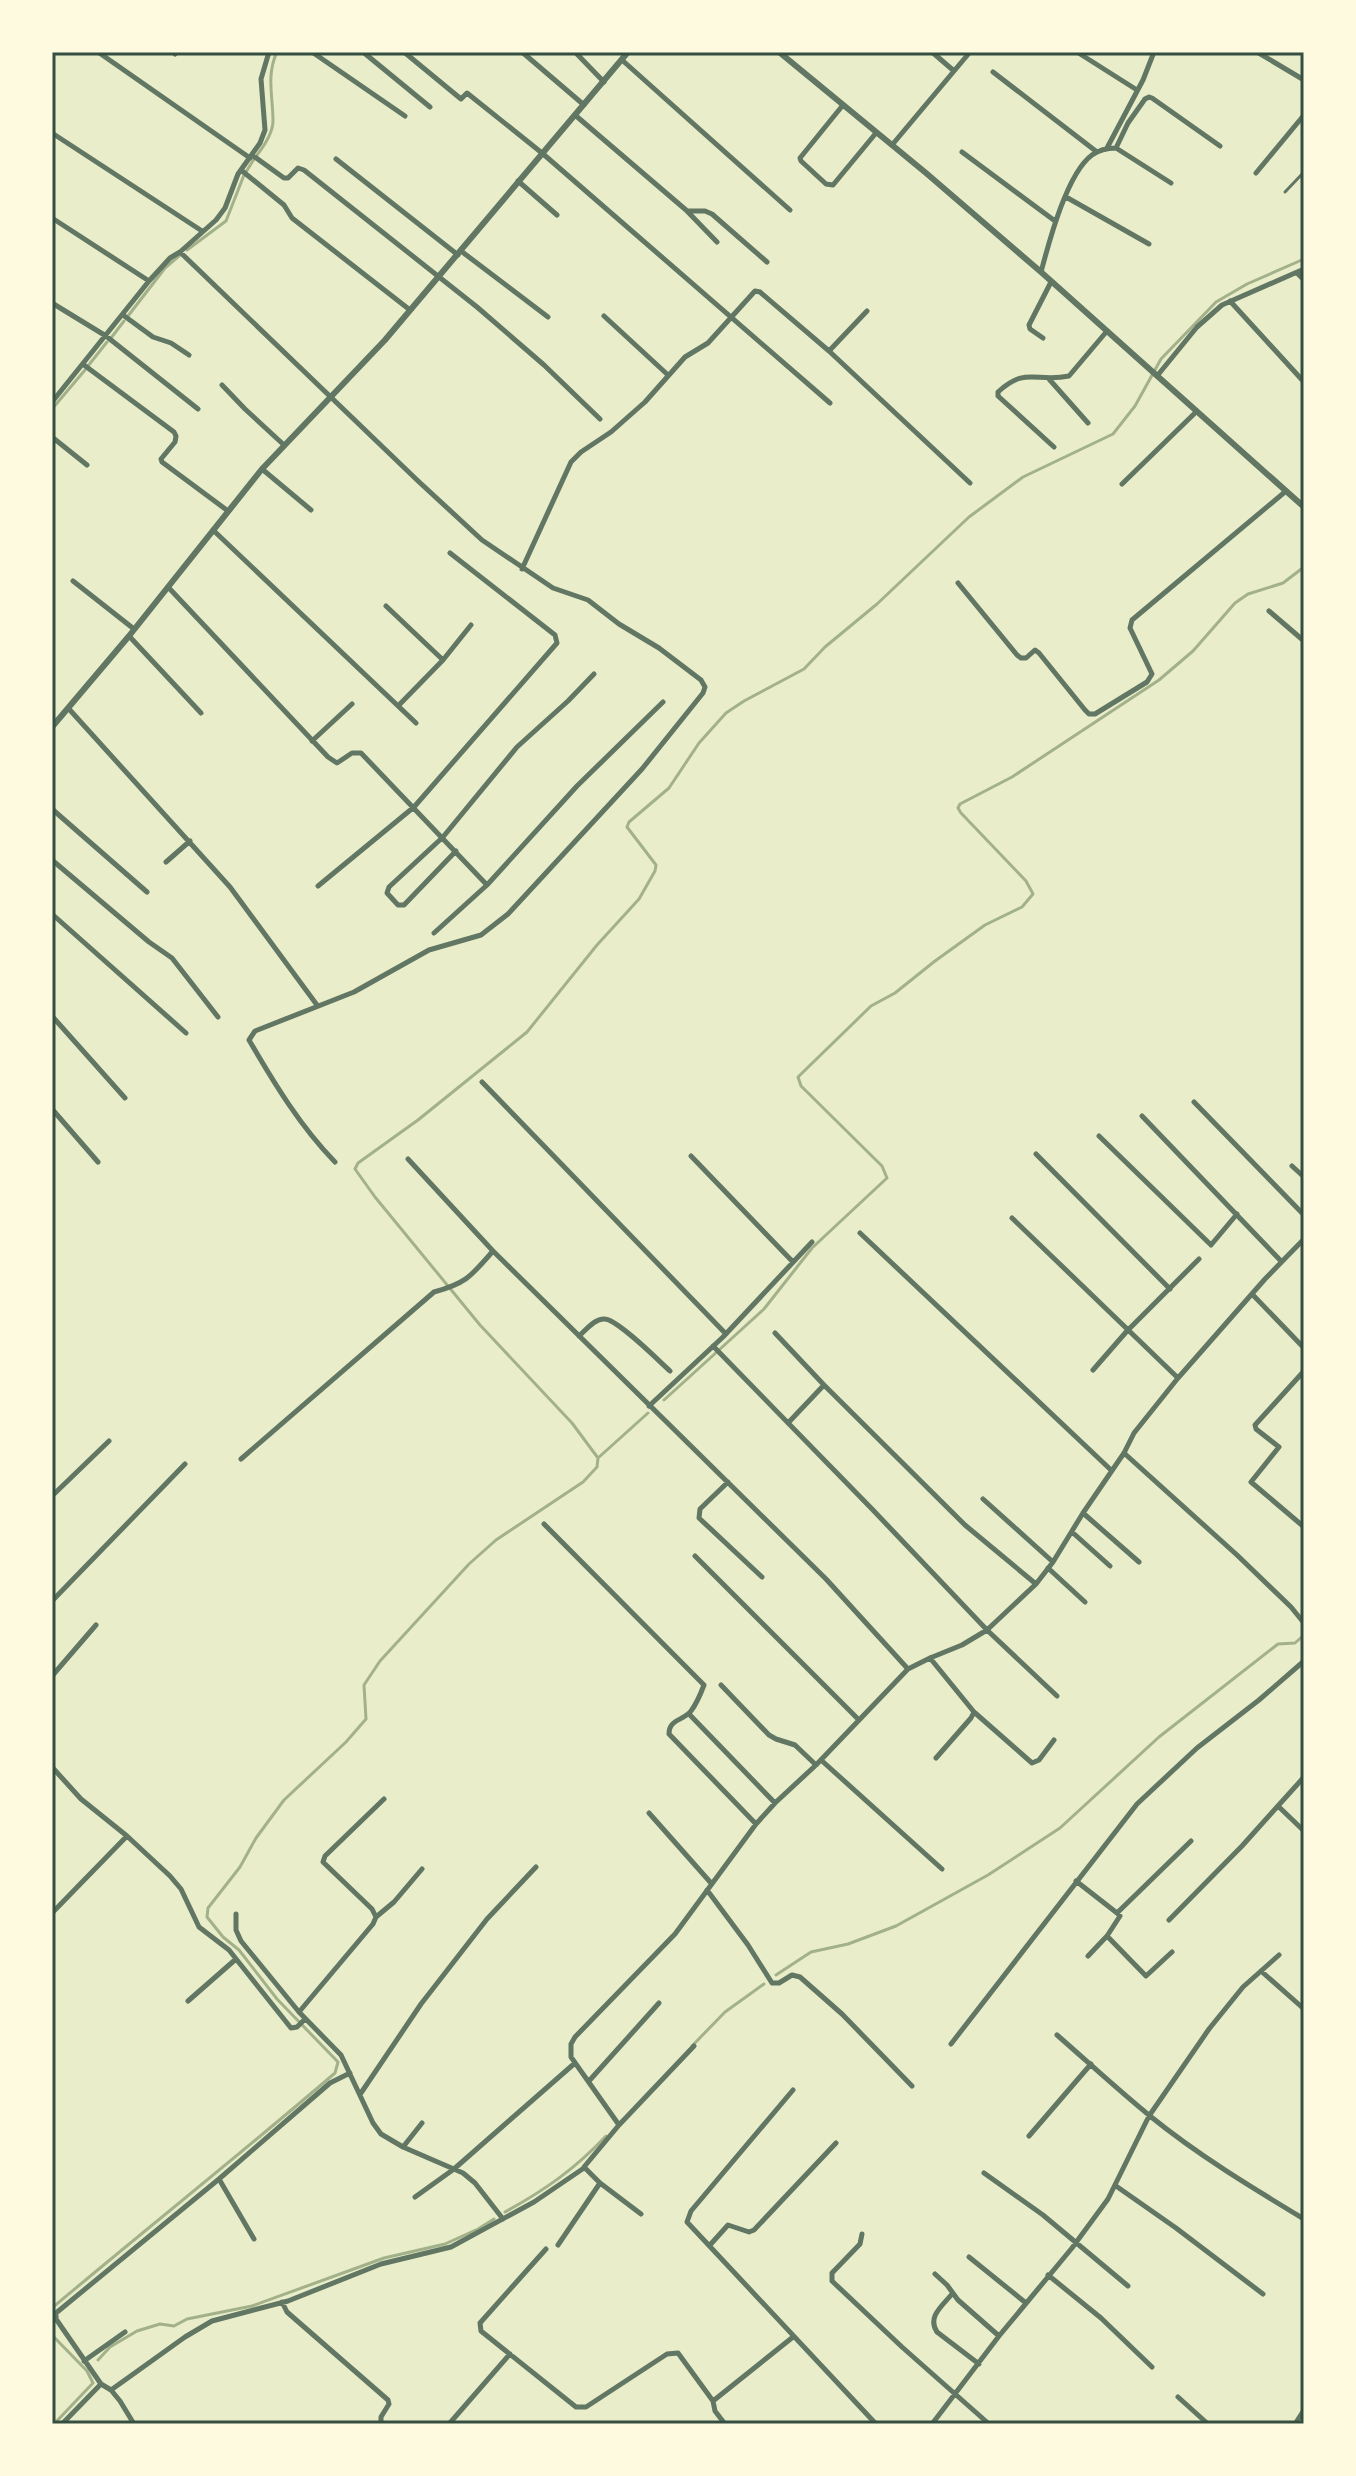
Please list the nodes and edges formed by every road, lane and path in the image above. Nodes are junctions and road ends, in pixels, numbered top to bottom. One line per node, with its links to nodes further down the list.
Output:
1 (98, 52): 36 (street)
2 (269, 52): 36 (street)
3 (312, 52): 26 (street)
4 (363, 52): 23 (street)
5 (404, 52): 35 (street)
6 (522, 52): 21 (street)
7 (575, 52): 19 (street)
8 (628, 52): 15 (street)
9 (779, 52): 22 (street)
10 (932, 52): 16 (street)
11 (970, 52): 16 (street)
12 (1077, 52): 20 (street)
13 (1154, 52): 20 (street)
14 (1257, 52): 18 (street)
15 (622, 60): 19 (street); 46 (street)
16 (954, 71): 29 (street)
17 (993, 72): 34 (street)
18 (1304, 80)
19 (604, 82): 21 (street)
20 (1137, 90): 31 (street)
21 (584, 105): 24 (street)
22 (843, 105): 28 (street); 28 (street)
23 (430, 107)
24 (575, 115): 35 (street); 45 (street)
25 (1304, 115): 40 (street)
26 (405, 116)
27 (52, 133): 50 (street)
28 (876, 133): 29 (street)
29 (892, 145): 57 (street)
30 (1220, 146): 32 (street)
31 (1107, 148): 32 (street); 34 (street)
32 (1116, 148): 42 (street)
33 (962, 152): 49 (street)
34 (1097, 152): 44 (street)
35 (542, 153): 41 (street); 69 (street)
36 (251, 157): 38 (street); 58 (street)
37 (336, 159): 54 (street)
38 (241, 170): 50 (street); 64 (street)
39 (1304, 172): 43 (lane)
40 (1256, 173)
41 (518, 181): 47 (street); 54 (street)
42 (1171, 183)
43 (1285, 192)
44 (1066, 197): 49 (street); 52 (street)
45 (686, 210): 51 (street); 55 (street)
46 (790, 210)
47 (557, 215)
48 (52, 218): 60 (street)
49 (1055, 221): 57 (street)
50 (202, 231): 53 (street)
51 (717, 242)
52 (1149, 244)
53 (180, 252): 60 (street); 81 (street)
54 (460, 253): 58 (street); 68 (street)
55 (767, 262)
56 (1301, 271): 59 (street); 62 (street)
57 (1041, 272): 61 (street)
58 (440, 276): 64 (street); 86 (street)
59 (1304, 280)
60 (149, 281): 66 (street)
61 (1051, 282): 70 (street); 72 (street)
62 (1230, 301): 76 (street); 79 (street)
63 (52, 303): 71 (street)
64 (410, 310): 81 (street)
65 (867, 311): 73 (street)
66 (123, 315): 71 (street); 74 (street)
67 (604, 316): 77 (street)
68 (548, 317)
69 (730, 318): 73 (street); 77 (street); 83 (street)
70 (1107, 331): 76 (street); 78 (street)
71 (106, 336): 75 (street); 84 (street)
72 (1043, 338)
73 (829, 351): 93 (street)
74 (189, 355)
75 (84, 365): 82 (street); 98 (street)
76 (1155, 374): 85 (street)
77 (668, 375): 101 (street)
78 (1048, 379): 87 (street); 90 (street)
79 (1304, 382)
80 (222, 385): 89 (street)
81 (331, 397): 89 (street); 101 (street)
82 (52, 402)
83 (830, 403)
84 (198, 409)
85 (1197, 411): 94 (street); 95 (street)
86 (600, 419)
87 (1088, 423)
88 (52, 437): 91 (street)
89 (284, 445): 92 (street)
90 (1054, 447)
91 (87, 465)
92 (262, 469): 97 (street); 98 (street)
93 (970, 483)
94 (1122, 484)
95 (1286, 491): 96 (street); 103 (street)
96 (1304, 507)
97 (311, 510)
98 (228, 511): 99 (street)
99 (213, 530): 104 (street); 115 (street)
100 (450, 553): 121 (street)
101 (522, 569): 133 (street)
102 (73, 581): 108 (street)
103 (958, 583)
104 (168, 587): 108 (street); 120 (street)
105 (386, 606): 111 (street)
106 (1269, 611): 110 (street)
107 (471, 625): 111 (street)
108 (134, 629): 109 (street)
109 (129, 636): 116 (street); 117 (street)
110 (1304, 641)
111 (443, 660): 115 (street)
112 (594, 674): 123 (street)
113 (663, 702): 128 (street)
114 (352, 704): 120 (street)
115 (399, 705): 118 (street)
116 (69, 709): 119 (street); 124 (street)
117 (201, 713)
118 (416, 723)
119 (52, 727)
120 (312, 741): 121 (street)
121 (414, 807): 123 (street); 129 (street)
122 (52, 809): 130 (street)
123 (443, 837): 125 (street); 125 (street)
124 (190, 841): 127 (street); 133 (street)
125 (456, 851): 128 (street)
126 (52, 860): 135 (street)
127 (166, 862)
128 (487, 885): 132 (street)
129 (318, 886)
130 (147, 892)
131 (52, 914): 136 (street)
132 (434, 933)
133 (317, 1005): 147 (street)
134 (52, 1016): 138 (street)
135 (218, 1017)
136 (186, 1033)
137 (482, 1082): 164 (street)
138 (125, 1098)
139 (1194, 1102): 151 (street)
140 (52, 1109): 146 (street)
141 (1142, 1116): 150 (street)
142 (1099, 1136): 150 (street)
143 (1036, 1154): 160 (street)
144 (691, 1156): 159 (street)
145 (408, 1159): 156 (street)
146 (98, 1162)
147 (335, 1162)
148 (1292, 1166): 149 (street)
149 (1304, 1177)
150 (1237, 1214): 158 (street)
151 (1304, 1215)
152 (1012, 1218): 162 (street)
153 (860, 1233): 179 (street)
154 (1304, 1239): 158 (street)
155 (812, 1242): 159 (street)
156 (493, 1251): 165 (street); 177 (street)
157 (1199, 1259): 160 (street)
158 (1281, 1261): 161 (street)
159 (793, 1262): 164 (street)
160 (1170, 1289): 162 (street)
161 (1252, 1294): 166 (street); 171 (street)
162 (1127, 1331): 168 (street); 171 (street)
163 (775, 1333): 172 (street)
164 (726, 1334): 167 (street)
165 (579, 1336): 169 (street); 173 (street)
166 (1304, 1348)
167 (716, 1350): 173 (street); 174 (street)
168 (1093, 1370)
169 (670, 1371)
170 (1304, 1371): 185 (street)
171 (1178, 1378): 176 (street)
172 (824, 1385): 174 (street); 193 (street)
173 (649, 1406): 180 (street)
174 (788, 1423): 198 (street)
175 (109, 1441): 181 (street)
176 (1124, 1453): 179 (street); 196 (street)
177 (241, 1459)
178 (185, 1464): 194 (street)
179 (1111, 1470): 183 (street)
180 (728, 1482): 192 (street); 201 (street)
181 (52, 1496)
182 (983, 1499): 188 (street)
183 (1083, 1513): 186 (street); 189 (street)
184 (544, 1524): 206 (street)
185 (1304, 1527)
186 (1072, 1532): 188 (street); 190 (street)
187 (695, 1556): 207 (street)
188 (1053, 1562): 191 (street)
189 (1139, 1562)
190 (1110, 1566)
191 (1048, 1568): 193 (street); 195 (street)
192 (762, 1577)
193 (1036, 1584): 198 (street)
194 (52, 1601)
195 (1085, 1602)
196 (1303, 1620)
197 (96, 1625): 202 (street)
198 (987, 1630): 199 (street); 204 (street)
199 (930, 1658): 201 (street); 205 (street)
200 (1304, 1661): 224 (street)
201 (908, 1669): 207 (street)
202 (52, 1676)
203 (721, 1685): 210 (street)
204 (1057, 1696)
205 (974, 1712): 208 (street); 209 (street)
206 (689, 1714): 214 (street); 217 (street)
207 (858, 1719): 210 (street)
208 (1054, 1740)
209 (936, 1758)
210 (818, 1762): 214 (street); 223 (street)
211 (52, 1767): 219 (street)
212 (1304, 1777): 215 (street)
213 (384, 1799): 230 (street)
214 (775, 1803): 217 (street)
215 (1278, 1806): 218 (street); 231 (street)
216 (649, 1813): 225 (street)
217 (756, 1824): 225 (street)
218 (1304, 1831)
219 (127, 1836): 227 (street); 236 (street)
220 (1191, 1841): 228 (street)
221 (536, 1867): 252 (street)
222 (422, 1869): 230 (street)
223 (942, 1869)
224 (1076, 1881): 228 (street); 244 (street)
225 (711, 1883): 226 (street)
226 (707, 1890): 246 (street); 250 (street)
227 (52, 1913)
228 (1117, 1913): 232 (street)
229 (236, 1914): 241 (street)
230 (376, 1917): 241 (street)
231 (1169, 1920)
232 (1107, 1936): 233 (street); 235 (street)
233 (1172, 1952)
234 (1279, 1955): 237 (street)
235 (1088, 1956)
236 (236, 1959): 238 (street); 242 (street)
237 (1261, 1971): 240 (street); 253 (street)
238 (188, 2001)
239 (659, 2003): 249 (street)
240 (1304, 2009)
241 (299, 2012): 242 (street)
242 (304, 2020): 248 (street)
243 (1057, 2035): 247 (street)
244 (951, 2044)
245 (694, 2046): 255 (street)
246 (575, 2063): 249 (street); 260 (street)
247 (1091, 2064): 253 (street); 256 (street)
248 (350, 2073): 252 (street); 262 (street)
249 (589, 2081): 255 (street)
250 (912, 2086)
251 (793, 2090): 273 (street)
252 (361, 2094): 258 (street)
253 (1149, 2116): 264 (street); 268 (street)
254 (422, 2123): 258 (street)
255 (619, 2125): 259 (street)
256 (1029, 2136)
257 (836, 2143): 273 (street)
258 (403, 2147): 260 (street)
259 (584, 2168): 263 (street); 267 (street)
260 (454, 2169): 265 (street); 267 (street)
261 (984, 2173): 271 (street)
262 (219, 2179): 270 (street); 283 (street)
263 (600, 2183): 266 (street); 272 (street)
264 (1116, 2186): 271 (street); 280 (street)
265 (415, 2197)
266 (641, 2214)
267 (503, 2219): 281 (street)
268 (1304, 2219)
269 (862, 2234): 293 (street)
270 (254, 2239)
271 (1076, 2242): 277 (street); 278 (street)
272 (558, 2245)
273 (710, 2245): 286 (street)
274 (546, 2249): 287 (street)
275 (969, 2257): 282 (street)
276 (935, 2274): 279 (street)
277 (1048, 2275): 282 (street); 290 (street)
278 (1128, 2286)
279 (952, 2294): 285 (street); 289 (street)
280 (1263, 2294)
281 (282, 2302): 292 (street); 300 (street)
282 (1026, 2303): 285 (street)
283 (54, 2319): 288 (street)
284 (125, 2332): 288 (street)
285 (999, 2336): 289 (street)
286 (793, 2337): 295 (street); 302 (street)
287 (510, 2354): 295 (street); 297 (street)
288 (84, 2361): 291 (street)
289 (979, 2364): 293 (street)
290 (1152, 2367)
291 (101, 2384): 292 (street); 298 (street)
292 (111, 2390): 299 (street)
293 (955, 2395): 303 (street); 304 (street)
294 (1178, 2397): 305 (street)
295 (713, 2401): 301 (street)
296 (1304, 2410): 306 (street)
297 (452, 2423)
298 (62, 2424)
299 (134, 2424)
300 (381, 2424)
301 (725, 2424)
302 (876, 2424)
303 (932, 2424)
304 (989, 2424)
305 (1208, 2424)
306 (1295, 2424)

